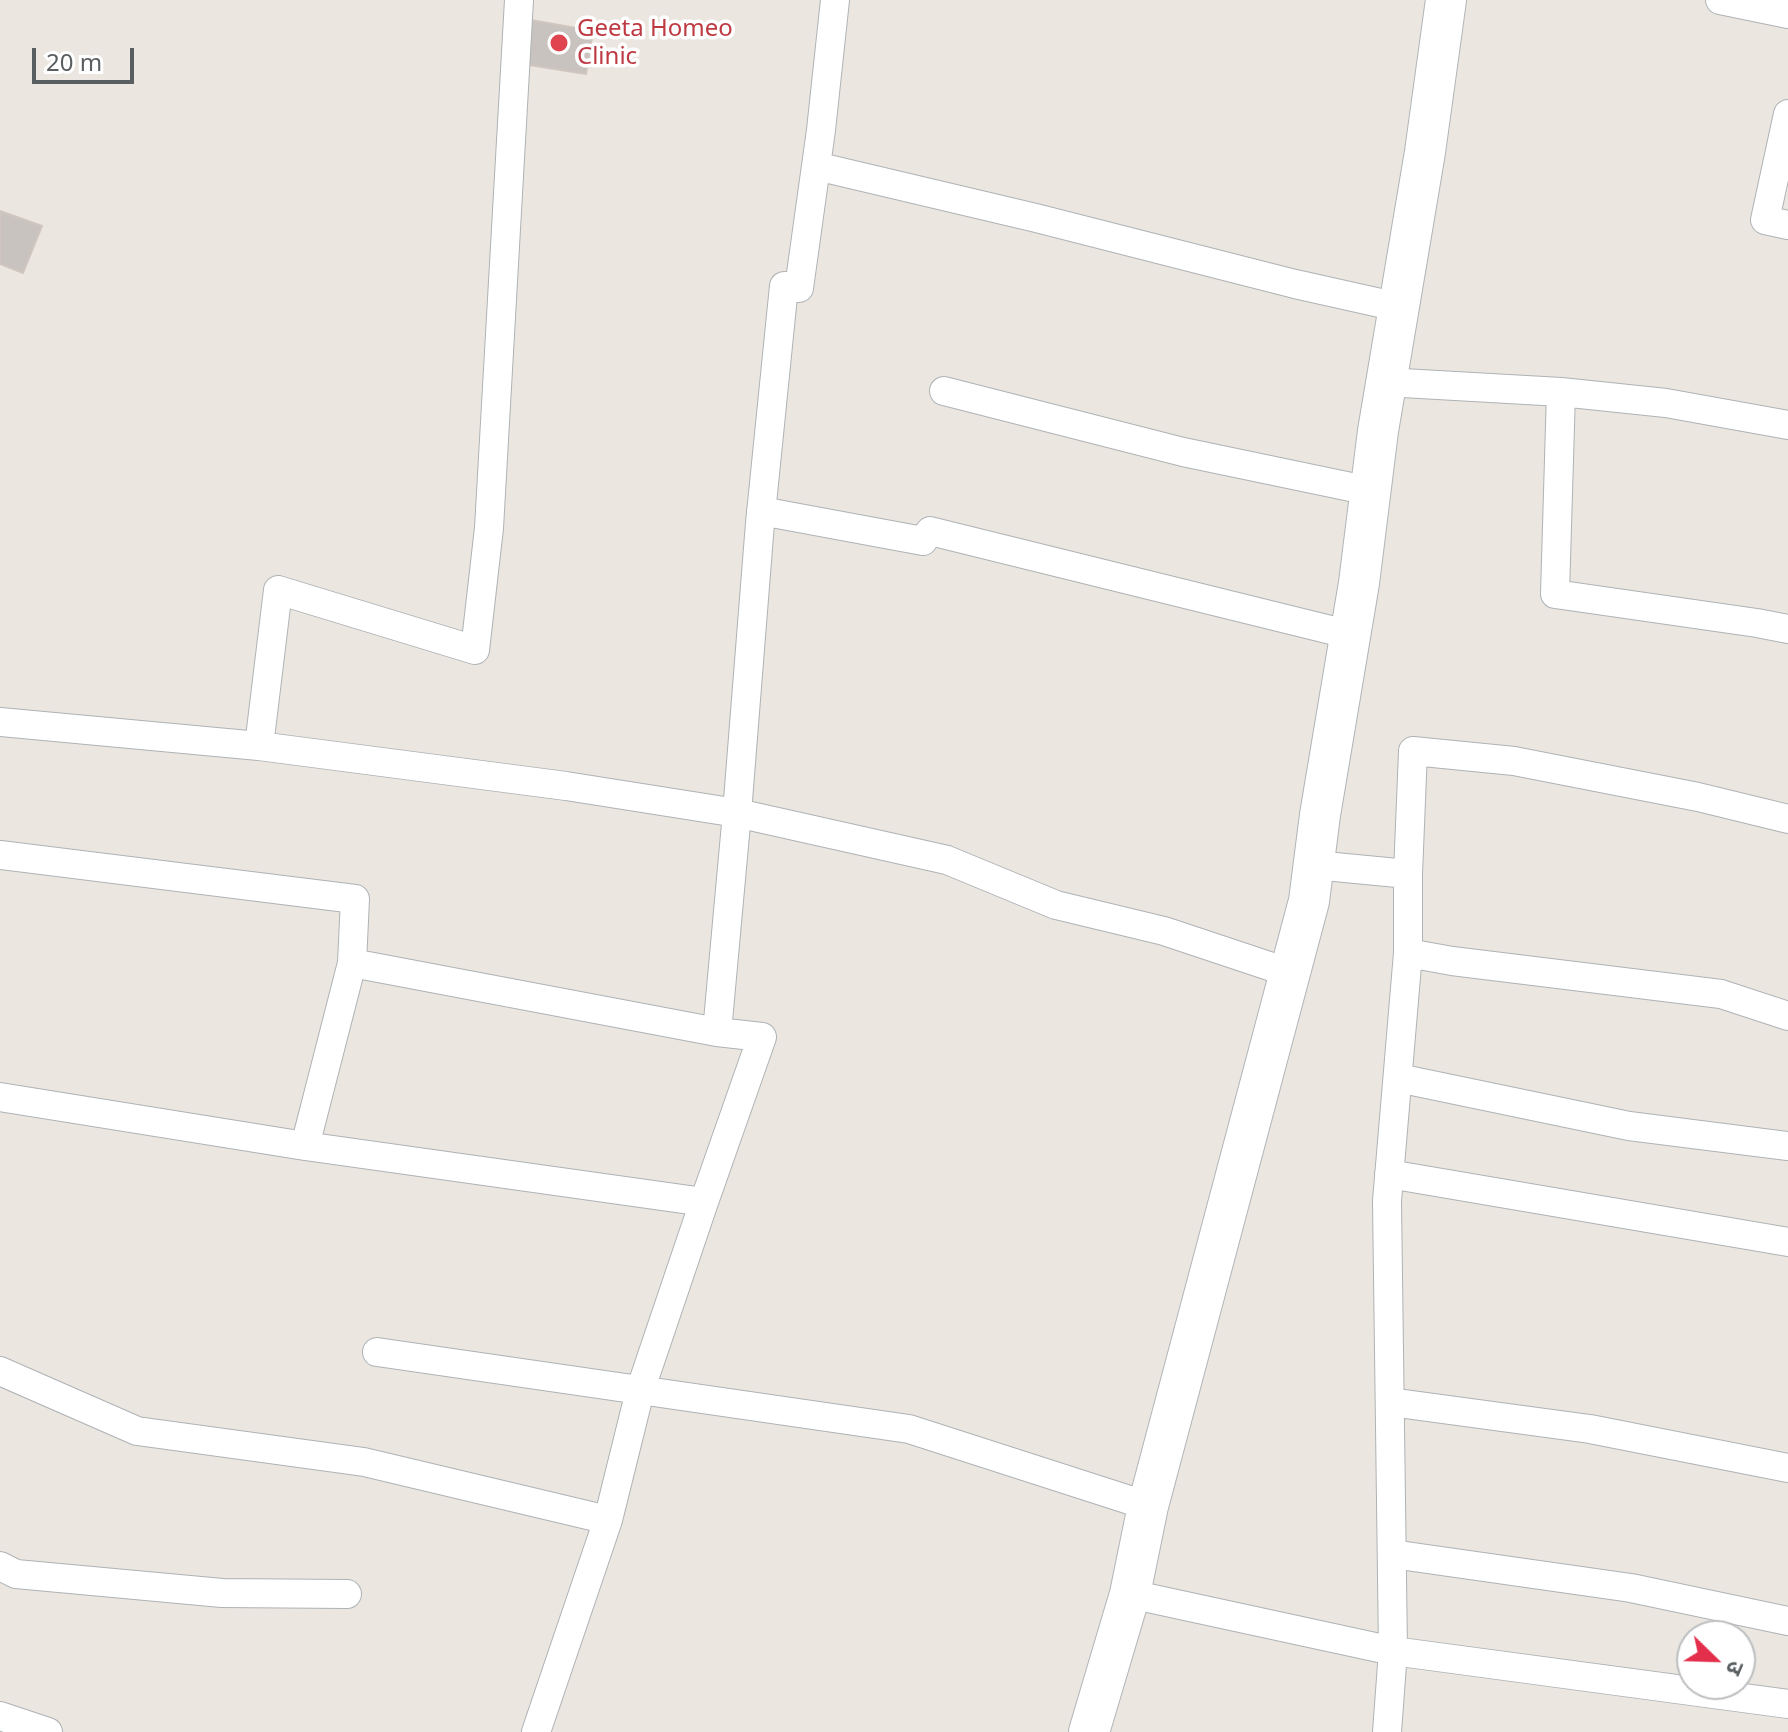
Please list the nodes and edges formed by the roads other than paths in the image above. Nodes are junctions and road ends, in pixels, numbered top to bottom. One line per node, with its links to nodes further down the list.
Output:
1 (519, 0): 19 (street)
2 (835, 0): 7 (street)
3 (1446, 0): 9 (street)
4 (1720, 0): 5 (street)
5 (1788, 14)
6 (1788, 114): 8 (street)
7 (816, 166): 9 (street); 15 (street)
8 (1788, 225)
9 (1398, 307): 10 (street)
10 (1385, 382): 12 (street); 14 (street)
11 (944, 391): 14 (street)
12 (1561, 392): 13 (street); 16 (street)
13 (1788, 425)
14 (1370, 491): 17 (street)
15 (761, 511): 17 (street); 20 (street)
16 (1788, 629)
17 (1351, 635): 23 (street)
18 (0, 722): 19 (street)
19 (259, 746): 20 (street)
20 (737, 813): 27 (street); 29 (street)
21 (1788, 819): 24 (street)
22 (0, 855): 26 (street)
23 (1314, 865): 24 (street); 27 (street)
24 (1408, 874): 25 (street)
25 (1408, 953): 28 (street); 30 (street)
26 (352, 963): 29 (street); 32 (street)
27 (1290, 973): 42 (street)
28 (1788, 1016)
29 (717, 1032): 35 (street)
30 (1398, 1078): 33 (street); 34 (street)
31 (0, 1097): 32 (street)
32 (305, 1146): 35 (street)
33 (1788, 1146)
34 (1389, 1174): 36 (street); 40 (street)
35 (704, 1202): 39 (street)
36 (1788, 1242)
37 (377, 1352): 39 (street)
38 (0, 1371): 43 (street)
39 (640, 1391): 42 (street); 43 (street)
40 (1390, 1402): 41 (street); 44 (street)
41 (1788, 1468)
42 (1148, 1506): 47 (street)
43 (608, 1520): 53 (street)
44 (1392, 1554): 48 (street); 49 (street)
45 (0, 1566): 46 (street)
46 (347, 1594)
47 (1130, 1594): 49 (street); 54 (street)
48 (1788, 1621)
49 (1393, 1651): 50 (street); 55 (street)
50 (1788, 1704)
51 (0, 1716): 52 (street)
52 (48, 1732)
53 (536, 1732)
54 (1089, 1732)
55 (1387, 1732)

